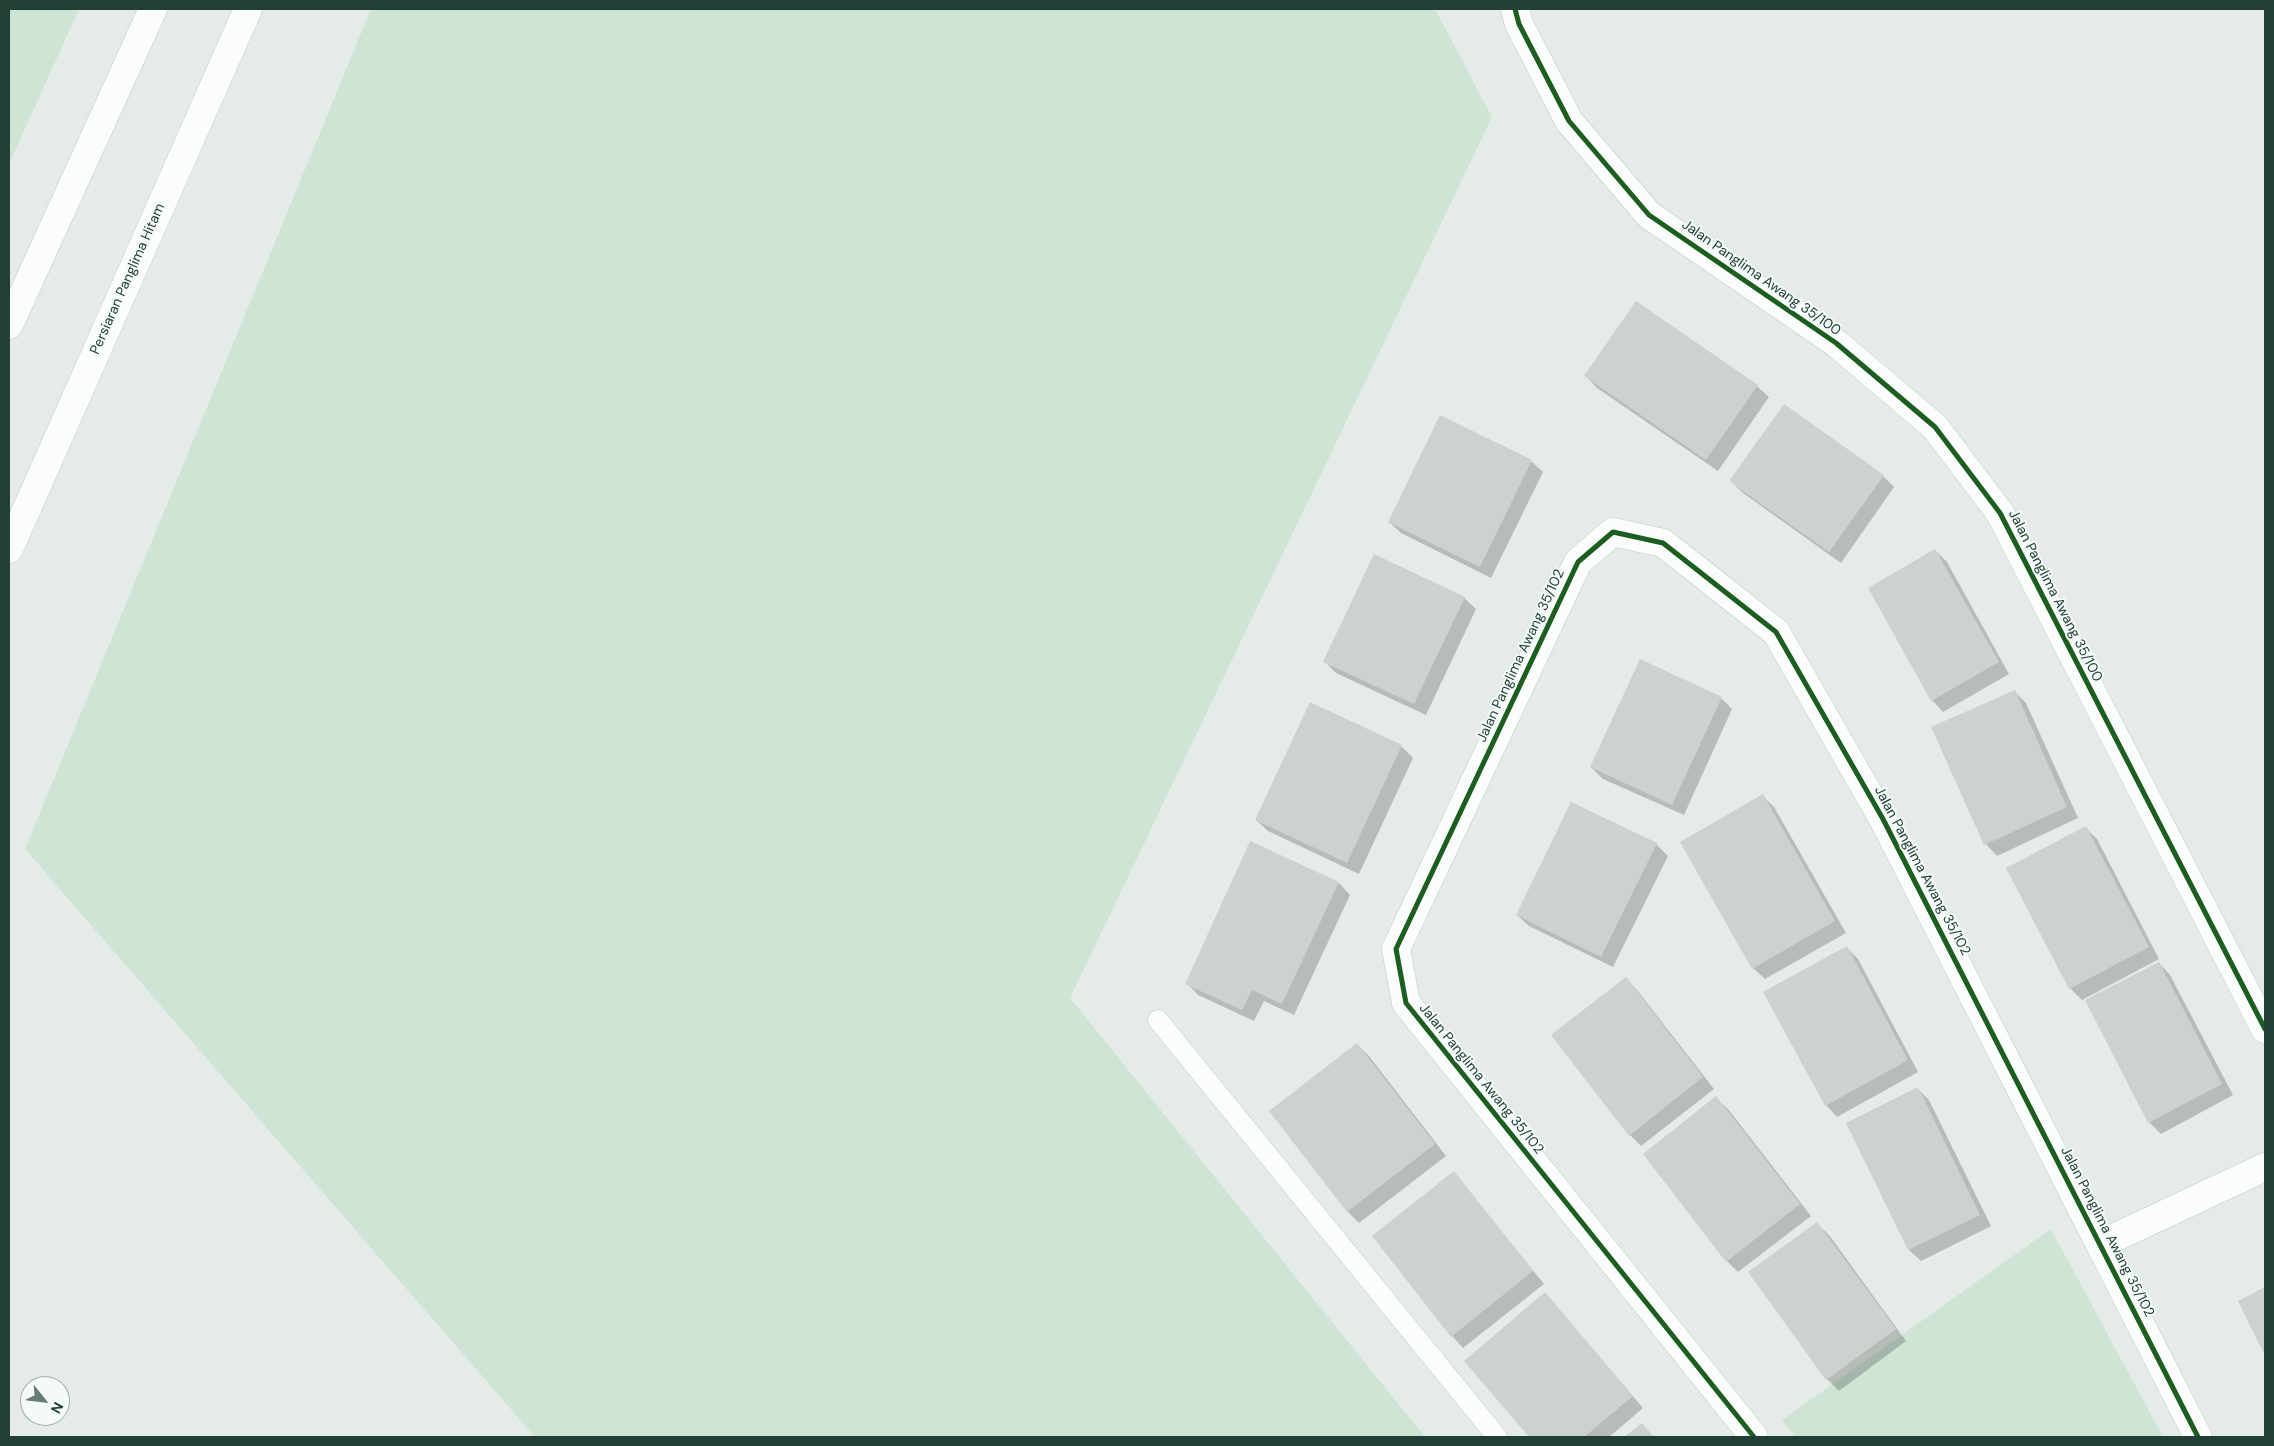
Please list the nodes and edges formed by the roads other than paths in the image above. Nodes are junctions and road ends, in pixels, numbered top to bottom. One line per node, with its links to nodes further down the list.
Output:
1 (153, 9): 4 (street)
2 (248, 9): 5 (street, Persiaran Panglima Hitam)
3 (1515, 9): 7 (street, Jalan Panglima Awang 35/100)
4 (9, 325)
5 (9, 549)
6 (1158, 1020): 10 (lane)
7 (2265, 1029)
8 (2265, 1167): 9 (street)
9 (2101, 1244): 11 (street, Jalan Panglima Awang 35/102); 12 (street, Jalan Panglima Awang 35/102)
10 (1497, 1437)
11 (1754, 1437)
12 (2198, 1437)

